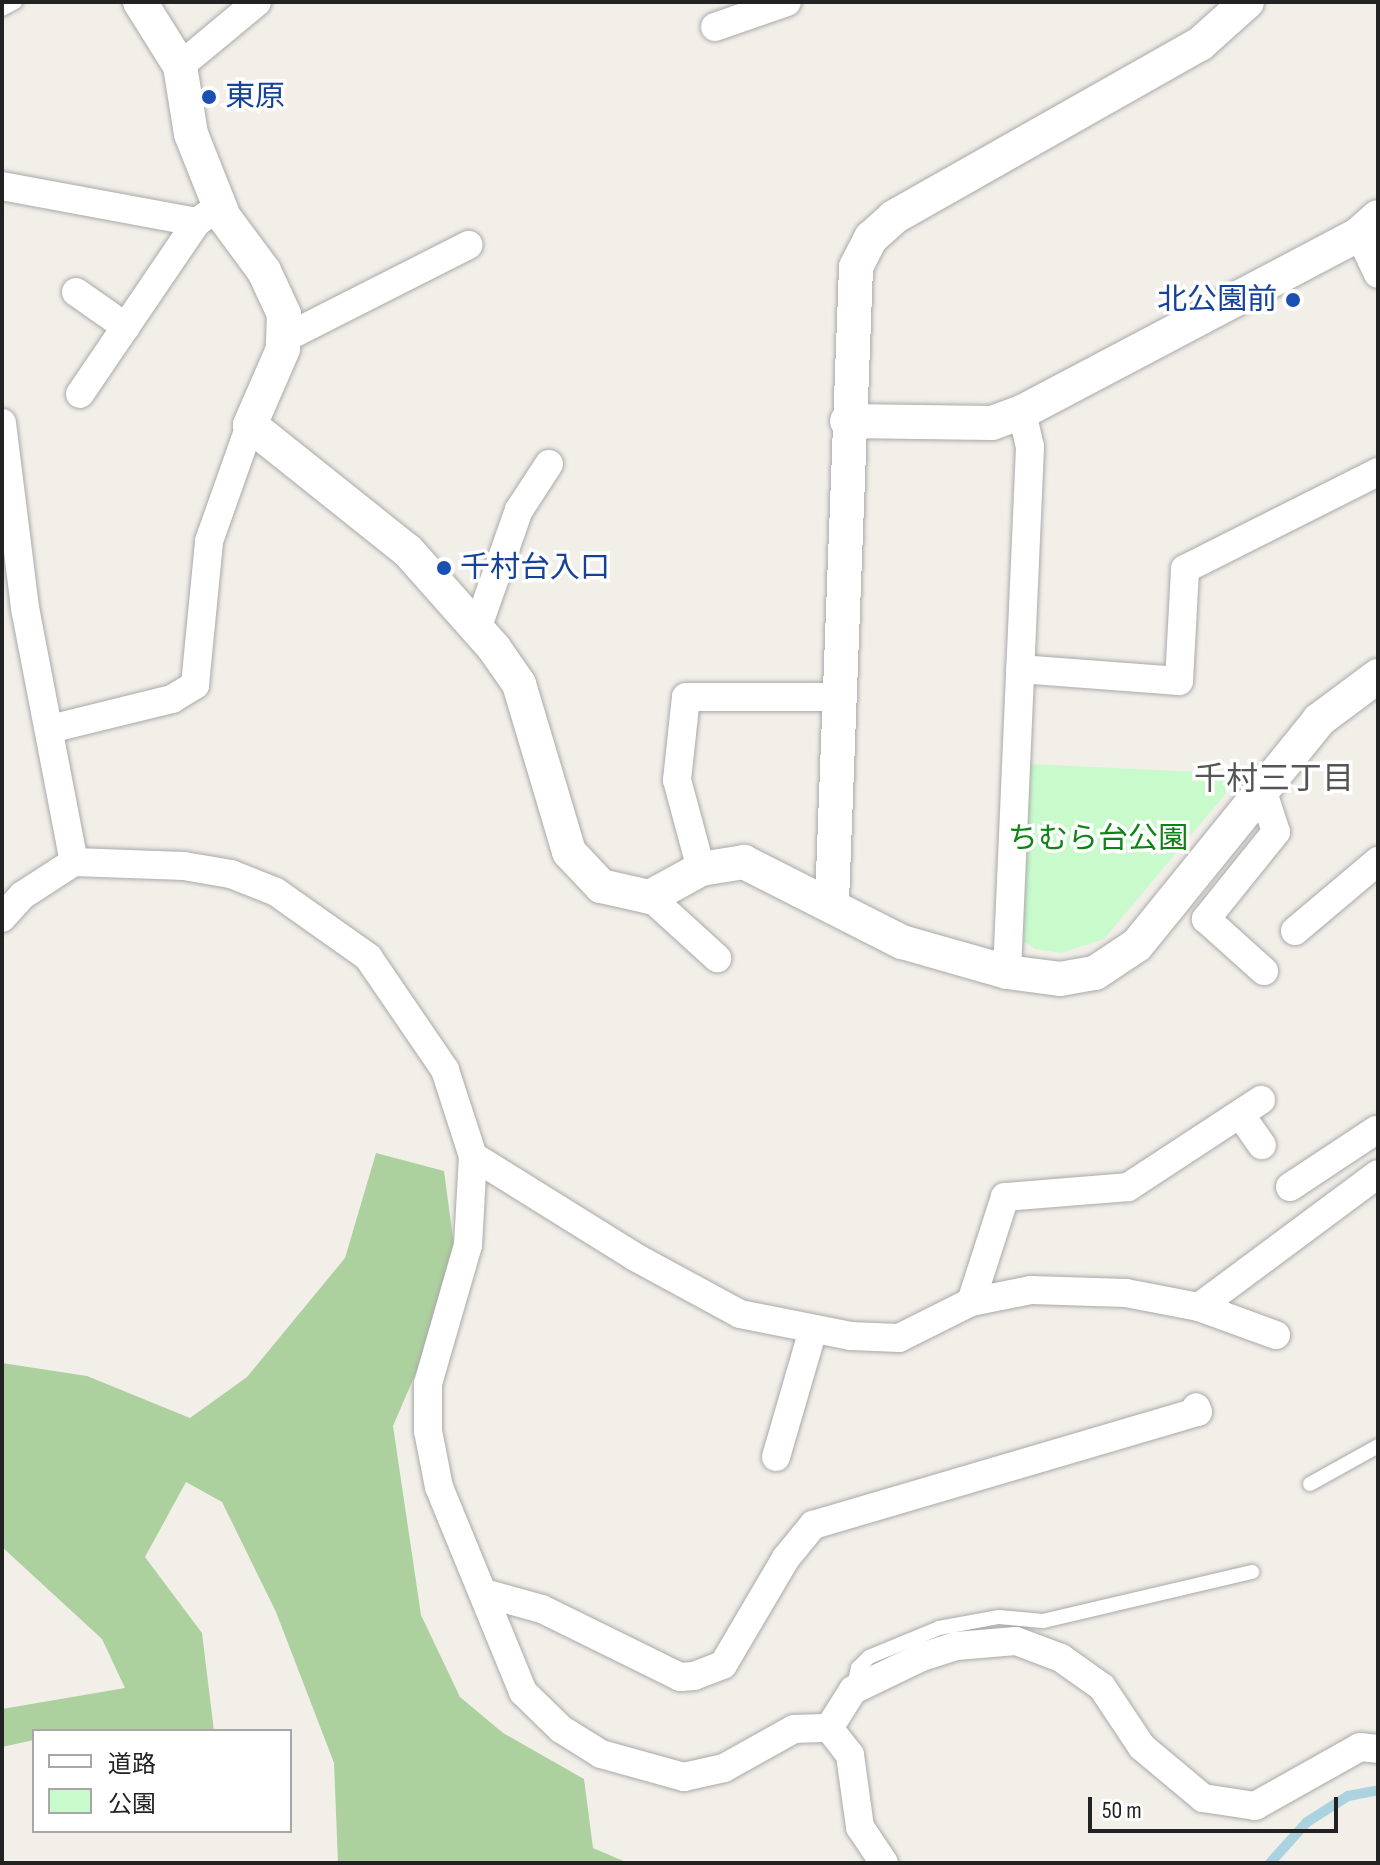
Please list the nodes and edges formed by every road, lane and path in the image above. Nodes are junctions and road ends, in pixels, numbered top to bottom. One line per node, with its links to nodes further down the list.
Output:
1 (15, 2): 6 (lane)
2 (140, 2): 8 (street)
3 (257, 2): 8 (street)
4 (787, 2): 7 (street)
5 (1247, 2): 19 (street)
6 (2, 9)
7 (715, 27)
8 (180, 66): 10 (street)
9 (2, 186): 10 (street)
10 (209, 214): 15 (street); 16 (street)
11 (1368, 226): 13 (street); 18 (street)
12 (468, 245): 16 (street)
13 (1378, 274)
14 (76, 292): 15 (street)
15 (126, 327): 17 (street)
16 (283, 339): 21 (street)
17 (80, 394)
18 (1022, 412): 19 (street); 25 (street)
19 (847, 421): 27 (street)
20 (2, 423): 28 (street)
21 (250, 425): 24 (street); 28 (street)
22 (549, 464): 24 (street)
23 (1378, 472): 25 (street)
24 (477, 629): 33 (street)
25 (1020, 669): 39 (street)
26 (1378, 676): 29 (street)
27 (838, 697): 32 (street); 34 (street)
28 (50, 729): 31 (street)
29 (1262, 789): 38 (street); 39 (street)
30 (1378, 861): 36 (street)
31 (74, 862): 35 (street); 42 (street)
32 (701, 869): 33 (street); 34 (street)
33 (650, 897): 37 (street)
34 (832, 901): 39 (street)
35 (2, 918)
36 (1295, 931)
37 (717, 958)
38 (1264, 971)
39 (1007, 972)
40 (1377, 1129): 43 (street); 45 (street)
41 (1262, 1145): 46 (street)
42 (473, 1156): 48 (street); 55 (street)
43 (1378, 1164)
44 (1378, 1174): 47 (street)
45 (1290, 1187)
46 (971, 1302): 47 (street); 48 (street)
47 (1199, 1307): 49 (street)
48 (813, 1330): 52 (street)
49 (1276, 1335)
50 (1196, 1407): 55 (street)
51 (1378, 1446): 53 (lane)
52 (776, 1457)
53 (1310, 1484)
54 (1252, 1572): 56 (lane)
55 (484, 1593): 57 (street)
56 (852, 1691): 57 (street); 58 (street)
57 (829, 1728): 59 (street)
58 (1378, 1749)
59 (884, 1863)

